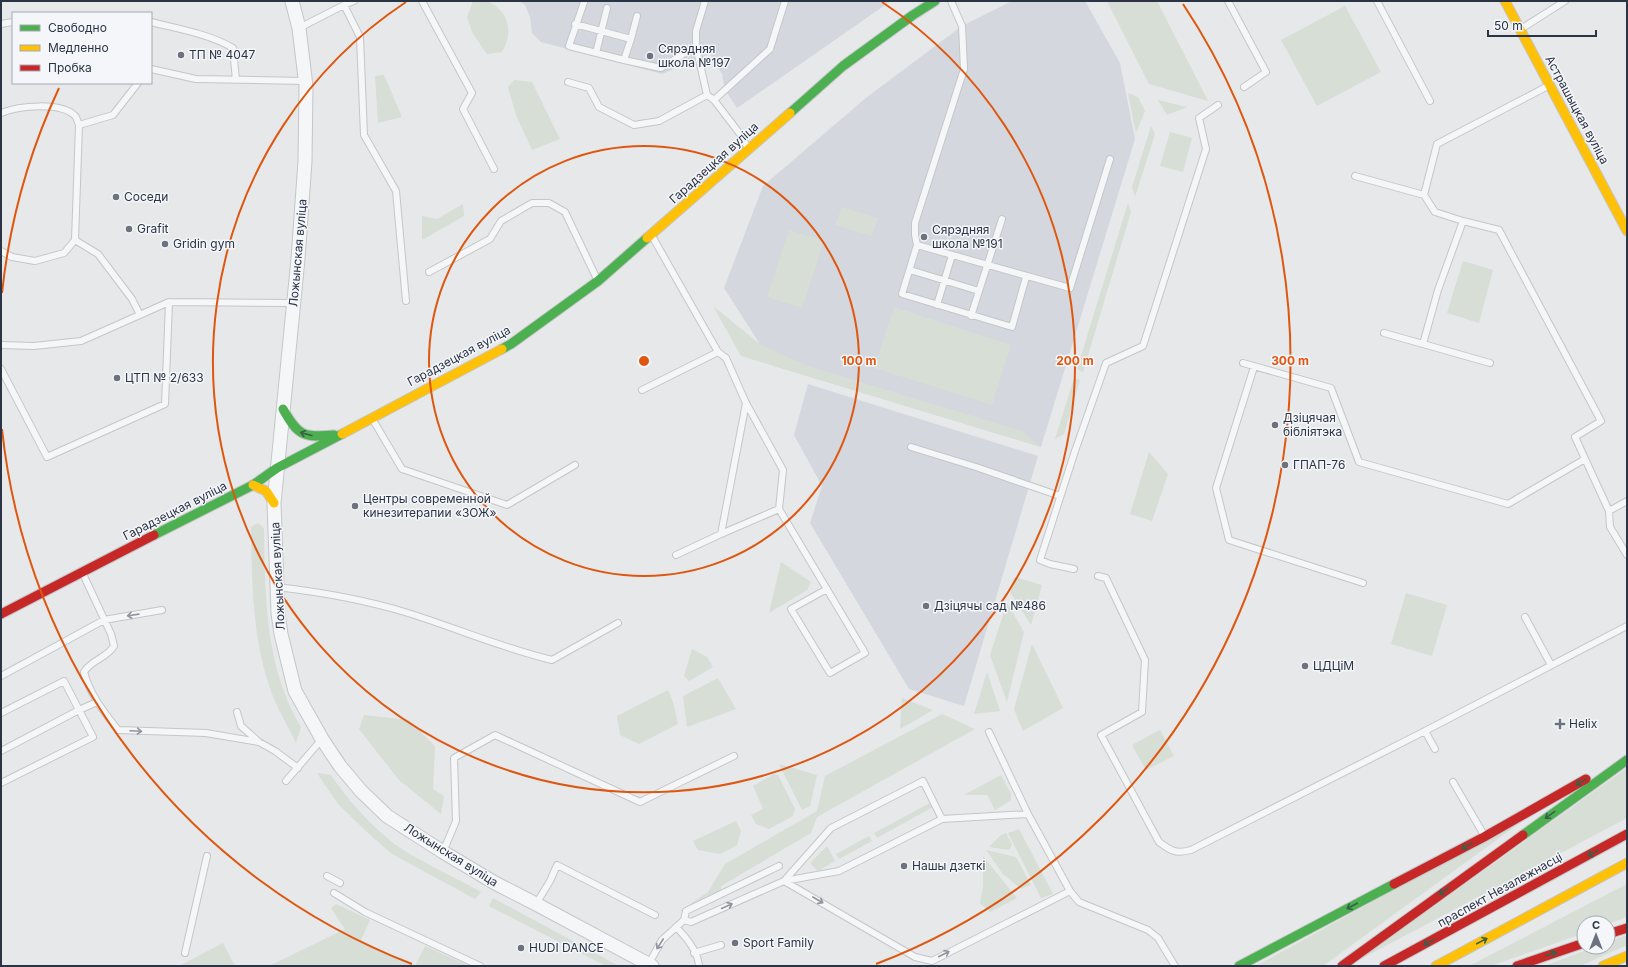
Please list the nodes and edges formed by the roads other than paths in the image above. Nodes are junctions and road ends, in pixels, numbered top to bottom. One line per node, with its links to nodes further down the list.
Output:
1 (292, 1): 20 (street, Ложынская вуліца)
2 (354, 1): 13 (lane)
3 (422, 1): 42 (lane)
4 (705, 1): 24 (lane)
5 (785, 1): 35 (lane)
6 (936, 1): 40 (main road, Гарадзецкая вуліца)
7 (951, 1): 50 (lane)
8 (1228, 1): 33 (lane)
9 (1377, 1): 36 (lane)
10 (1505, 1): 21 (main road, Астрашыцкая вуліца)
11 (1565, 1): 21 (lane)
12 (584, 2): 19 (lane)
13 (344, 5): 20 (lane); 60 (lane)
14 (607, 8): 22 (lane)
15 (637, 16): 23 (lane)
16 (12, 22): 18 (lane)
17 (152, 22): 28 (lane)
18 (1, 24)
19 (576, 24): 22 (lane); 25 (lane)
20 (299, 28): 29 (street, Ложынская вуліца)
21 (1520, 29): 32 (main road, Астрашыцкая вуліца)
22 (602, 31): 23 (lane); 25 (lane)
23 (631, 40): 26 (lane)
24 (696, 46): 26 (lane); 34 (lane)
25 (596, 53): 26 (lane)
26 (624, 60)
27 (152, 69): 28 (lane)
28 (236, 80): 29 (lane)
29 (305, 81): 62 (street, Ложынская вуліца)
30 (568, 82): 34 (lane)
31 (137, 84): 39 (lane)
32 (1550, 85): 44 (lane); 47 (main road, Астрашыцкая вуліца)
33 (1244, 87)
34 (707, 95): 35 (lane)
35 (714, 100): 40 (lane)
36 (1430, 101)
37 (1218, 105): 84 (lane)
38 (1, 113): 39 (lane)
39 (79, 125): 49 (lane)
40 (749, 149): 48 (main road, Гарадзецкая вуліца)
41 (1110, 159): 56 (lane)
42 (494, 169)
43 (1355, 176): 44 (lane)
44 (1424, 195): 46 (lane)
45 (1002, 220): 53 (lane)
46 (1463, 221): 67 (lane); 80 (lane)
47 (1627, 231)
48 (651, 236): 58 (main road, Гарадзецкая вуліца); 69 (lane)
49 (75, 240): 51 (lane); 64 (lane)
50 (917, 245): 52 (lane); 54 (lane)
51 (1, 251)
52 (952, 255): 53 (lane); 57 (lane)
53 (987, 266): 56 (lane); 59 (lane)
54 (910, 270): 57 (lane); 63 (lane)
55 (429, 272): 58 (lane)
56 (1026, 277): 65 (lane)
57 (945, 280): 59 (lane); 63 (lane)
58 (598, 281): 77 (main road, Гарадзецкая вуліца)
59 (979, 291): 65 (lane)
60 (406, 301)
61 (169, 302): 62 (lane); 64 (lane); 73 (lane)
62 (294, 303): 76 (street, Ложынская вуліца)
63 (937, 305): 65 (lane)
64 (140, 315): 68 (lane)
65 (971, 316)
66 (1384, 333): 67 (lane)
67 (1423, 344): 71 (lane)
68 (1, 345)
69 (718, 352): 74 (lane); 75 (lane)
70 (1243, 363): 72 (lane)
71 (1490, 363)
72 (1254, 367): 80 (lane); 95 (lane)
73 (1, 369)
74 (642, 390)
75 (746, 403): 87 (lane); 89 (lane)
76 (283, 409): 78 (main road, one-way to 76); 82 (street, Ложынская вуліца)
77 (371, 417): 78 (main road, Гарадзецкая вуліца); 81 (lane)
78 (340, 434): 82 (main road, Гарадзецкая вуліца)
79 (911, 447): 84 (lane)
80 (1585, 459): 88 (lane)
81 (575, 465)
82 (277, 468): 83 (main road, Гарадзецкая вуліца); 86 (street, Ложынская вуліца)
83 (253, 484): 86 (main road); 93 (main road, Гарадзецкая вуліца)
84 (1060, 496): 92 (lane)
85 (1627, 501): 88 (lane)
86 (274, 502): 96 (street, Ложынская вуліца)
87 (779, 509): 89 (lane); 97 (lane)
88 (1609, 511): 91 (lane)
89 (722, 534): 90 (lane)
90 (676, 555)
91 (1627, 555)
92 (1074, 569)
93 (82, 572): 99 (main road, Гарадзецкая вуліца); 101 (lane)
94 (1098, 576): 110 (lane)
95 (1363, 583)
96 (277, 587): 102 (lane); 112 (street, Ложынская вуліца)
97 (827, 589): 97 (lane)
98 (162, 610): 101 (lane, one-way to 101)
99 (1, 614)
100 (1526, 617): 104 (lane)
101 (104, 620): 105 (lane); 106 (lane)
102 (618, 623)
103 (1627, 626): 104 (lane)
104 (1552, 666): 110 (lane)
105 (1, 676)
106 (97, 702): 107 (lane); 113 (lane, one-way to 113)
107 (79, 710): 109 (lane); 115 (lane); 122 (lane)
108 (237, 712): 113 (lane)
109 (1, 713)
110 (1425, 731): 114 (lane)
111 (989, 732): 123 (lane)
112 (322, 739): 119 (lane); 127 (street, Ложынская вуліца)
113 (259, 742): 119 (lane)
114 (1435, 749)
115 (1, 751)
116 (734, 756): 127 (lane)
117 (1627, 756): 126 (main road, one-way to 126)
118 (1627, 760): 152 (main road, one-way to 152)
119 (298, 768): 120 (lane)
120 (286, 781)
121 (1453, 782): 126 (lane)
122 (1, 783)
123 (1028, 814): 124 (lane); 134 (lane)
124 (942, 819): 132 (lane); 132 (lane)
125 (1627, 834): 153 (main road, праспект Незалежнасці, one-way to 153)
126 (1484, 837): 151 (main road, one-way to 151)
127 (443, 852): 136 (street, Ложынская вуліца)
128 (207, 856): 144 (lane)
129 (1627, 863): 154 (main road, one-way to 129)
130 (779, 866): 138 (lane)
131 (327, 876): 133 (lane)
132 (784, 881): 134 (lane, one-way to 134); 138 (lane, one-way to 132)
133 (340, 883)
134 (1070, 891): 150 (lane)
135 (334, 893): 148 (lane)
136 (536, 904): 137 (lane); 147 (street, Ложынская вуліца)
137 (655, 915)
138 (684, 920): 139 (lane)
139 (676, 927): 145 (lane); 147 (lane, one-way to 147)
140 (1627, 928): 141 (main road)
141 (1616, 931)
142 (722, 945): 145 (lane)
143 (1576, 946): 155 (main road, one-way to 143)
144 (185, 953)
145 (694, 953): 149 (lane)
146 (1627, 956): 156 (main road)
147 (649, 965)
148 (480, 966)
149 (698, 966)
150 (1175, 966)
151 (1239, 966)
152 (1342, 966)
153 (1384, 966)
154 (1436, 966)
155 (1517, 966)
156 (1603, 966)

